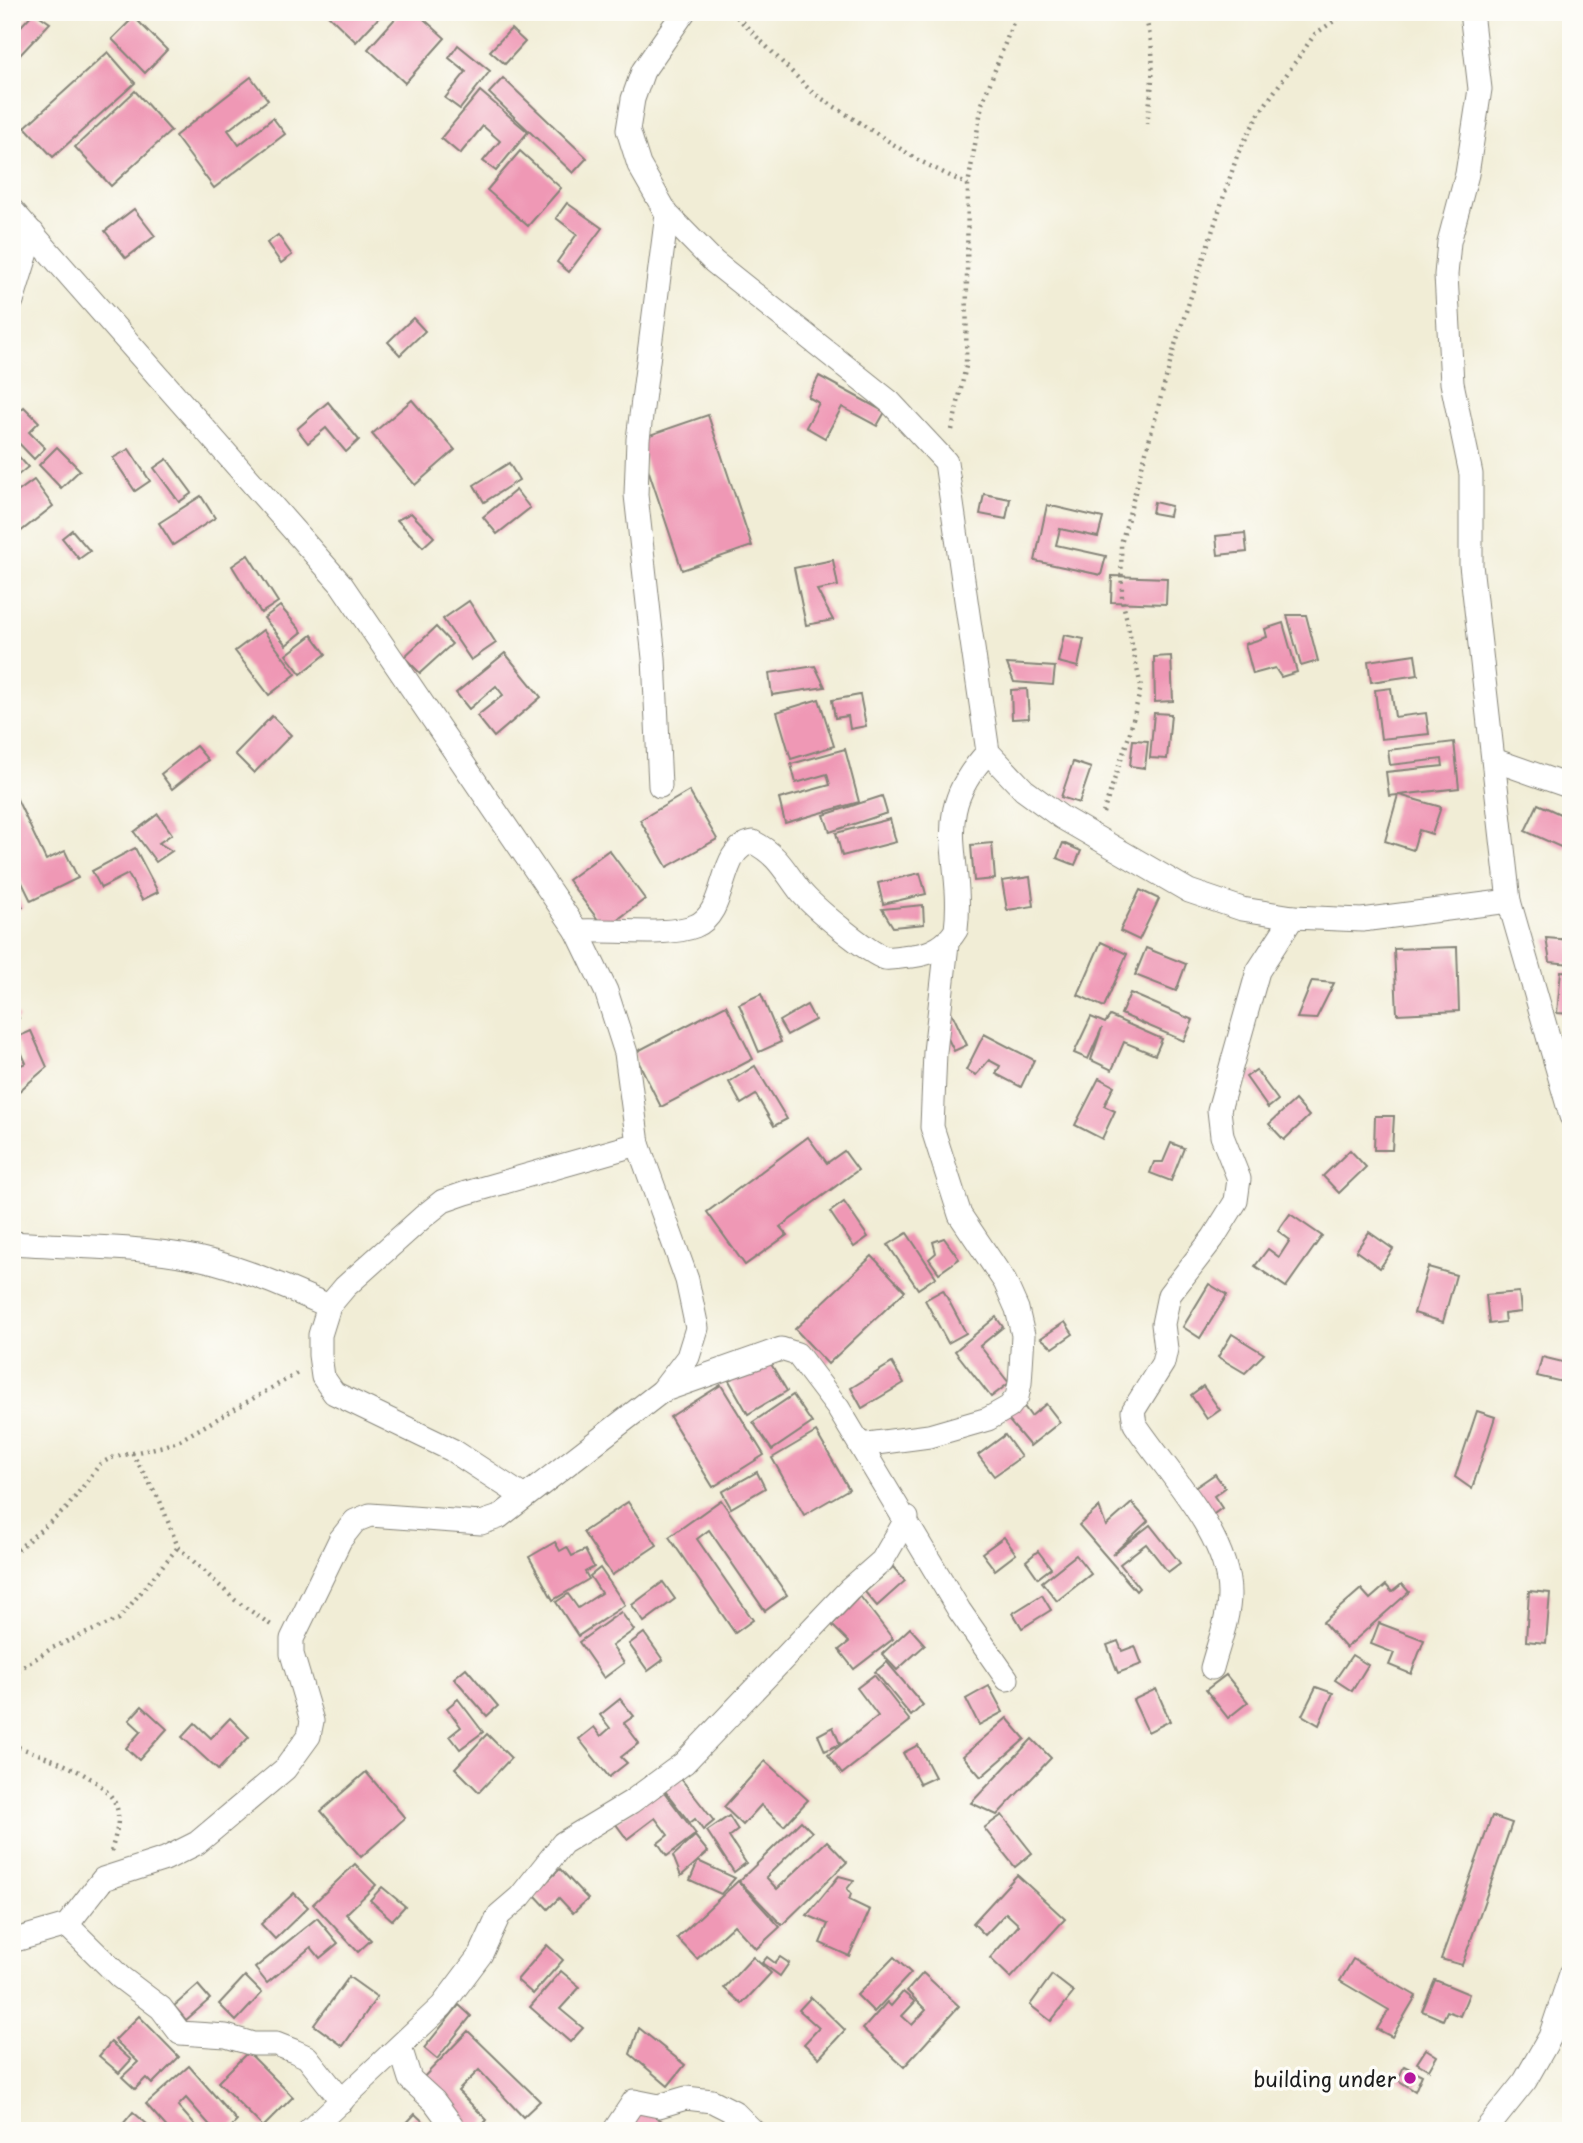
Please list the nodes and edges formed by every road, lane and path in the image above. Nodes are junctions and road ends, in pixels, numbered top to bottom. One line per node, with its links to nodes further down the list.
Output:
1 (684, 12): 10 (street)
2 (732, 12): 8 (path)
3 (1017, 12): 8 (path)
4 (1143, 12): 7 (path)
5 (1347, 12): 18 (path)
6 (1471, 12): 15 (street)
7 (1147, 124)
8 (968, 185): 13 (path)
9 (12, 210): 11 (street)
10 (667, 214): 13 (street); 16 (street)
11 (33, 233): 12 (street); 21 (street)
12 (12, 301)
13 (946, 462): 14 (street)
14 (988, 752): 18 (street); 22 (street)
15 (1494, 760): 17 (street); 19 (street)
16 (660, 786)
17 (1571, 787)
18 (1096, 837): 20 (street)
19 (1509, 901): 20 (street); 23 (street)
20 (1293, 917): 36 (street)
21 (577, 931): 22 (street); 24 (street)
22 (947, 943): 29 (street)
23 (1571, 1116)
24 (638, 1144): 26 (street); 28 (street)
25 (12, 1243): 26 (street)
26 (329, 1306): 27 (street)
27 (320, 1355): 30 (path); 31 (street)
28 (662, 1391): 29 (street); 31 (street)
29 (861, 1445): 32 (street)
30 (132, 1452): 33 (path); 34 (path)
31 (524, 1497): 35 (street)
32 (907, 1518): 38 (street); 44 (street)
33 (178, 1546): 35 (path); 37 (path)
34 (12, 1554)
35 (292, 1639): 40 (street)
36 (1212, 1668)
37 (12, 1674)
38 (1007, 1679)
39 (12, 1745): 40 (path)
40 (103, 1880): 41 (street)
41 (67, 1925): 42 (street); 45 (street)
42 (12, 1941)
43 (1571, 1974): 50 (street)
44 (400, 2047): 45 (street); 47 (street)
45 (342, 2101): 46 (street)
46 (309, 2131)
47 (456, 2131)
48 (614, 2131): 49 (street)
49 (752, 2131)
50 (1485, 2131)

